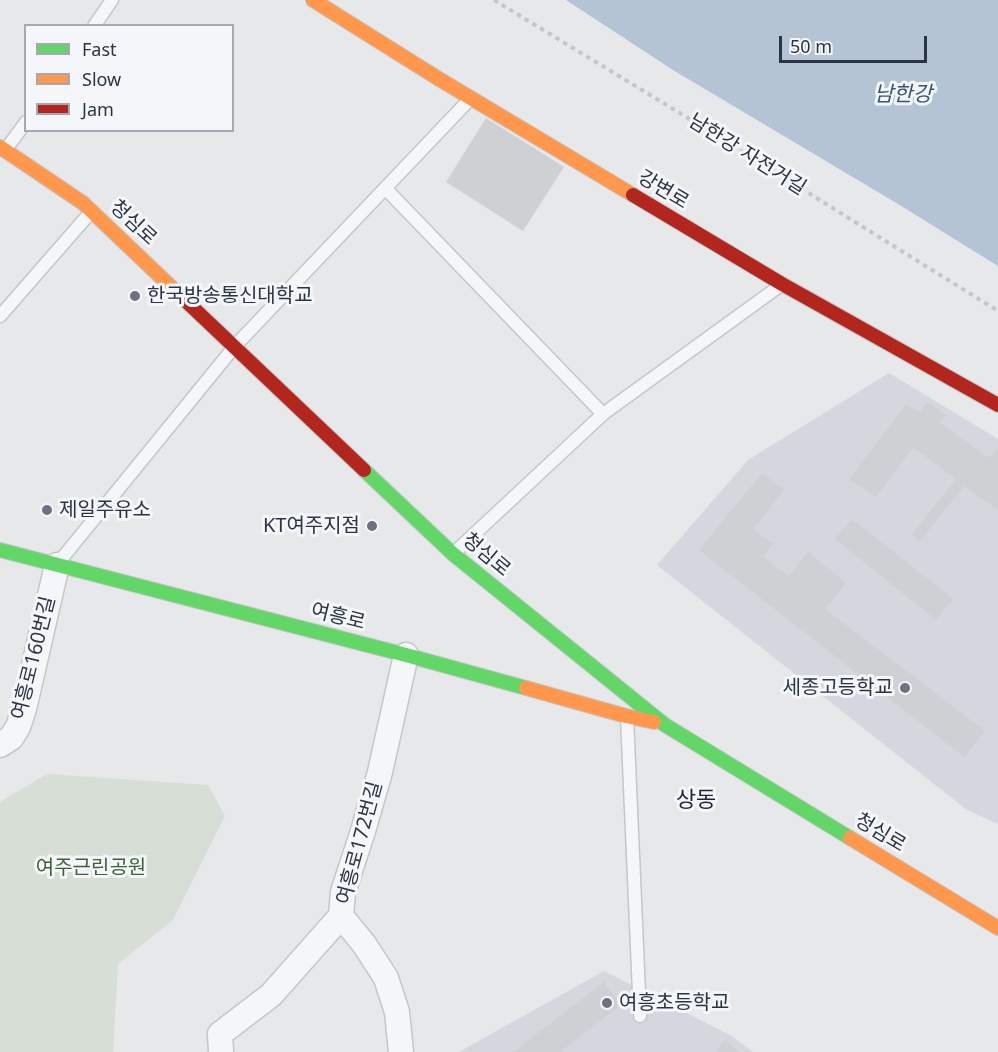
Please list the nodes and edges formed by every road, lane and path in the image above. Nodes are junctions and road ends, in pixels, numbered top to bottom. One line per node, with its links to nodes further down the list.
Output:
1 (112, 0): 4 (lane)
2 (313, 0): 5 (street, 강변로)
3 (494, 0): 11 (path, 남한강 자전거길)
4 (95, 24)
5 (471, 98): 8 (lane); 10 (street, 강변로)
6 (24, 124): 7 (lane)
7 (2, 149): 9 (street, 청심로)
8 (386, 188): 13 (lane); 15 (lane)
9 (92, 212): 12 (lane); 13 (street, 청심로)
10 (782, 284): 14 (street, 강변로); 15 (lane)
11 (998, 311)
12 (0, 316)
13 (235, 346): 17 (street, 청심로); 18 (lane)
14 (998, 405)
15 (603, 414): 17 (lane)
16 (0, 550): 18 (street, 여흥로)
17 (453, 554): 21 (street, 청심로)
18 (57, 565): 19 (street, 여흥로); 22 (street, 여흥로160번길)
19 (406, 655): 20 (street, 여흥로); 23 (street, 여흥로172번길)
20 (627, 716): 21 (street, 여흥로); 25 (lane)
21 (665, 725): 24 (street, 청심로)
22 (0, 745)
23 (341, 916): 26 (street); 27 (street, 여흥로172번길)
24 (998, 928)
25 (640, 1016)
26 (221, 1052)
27 (401, 1052)

